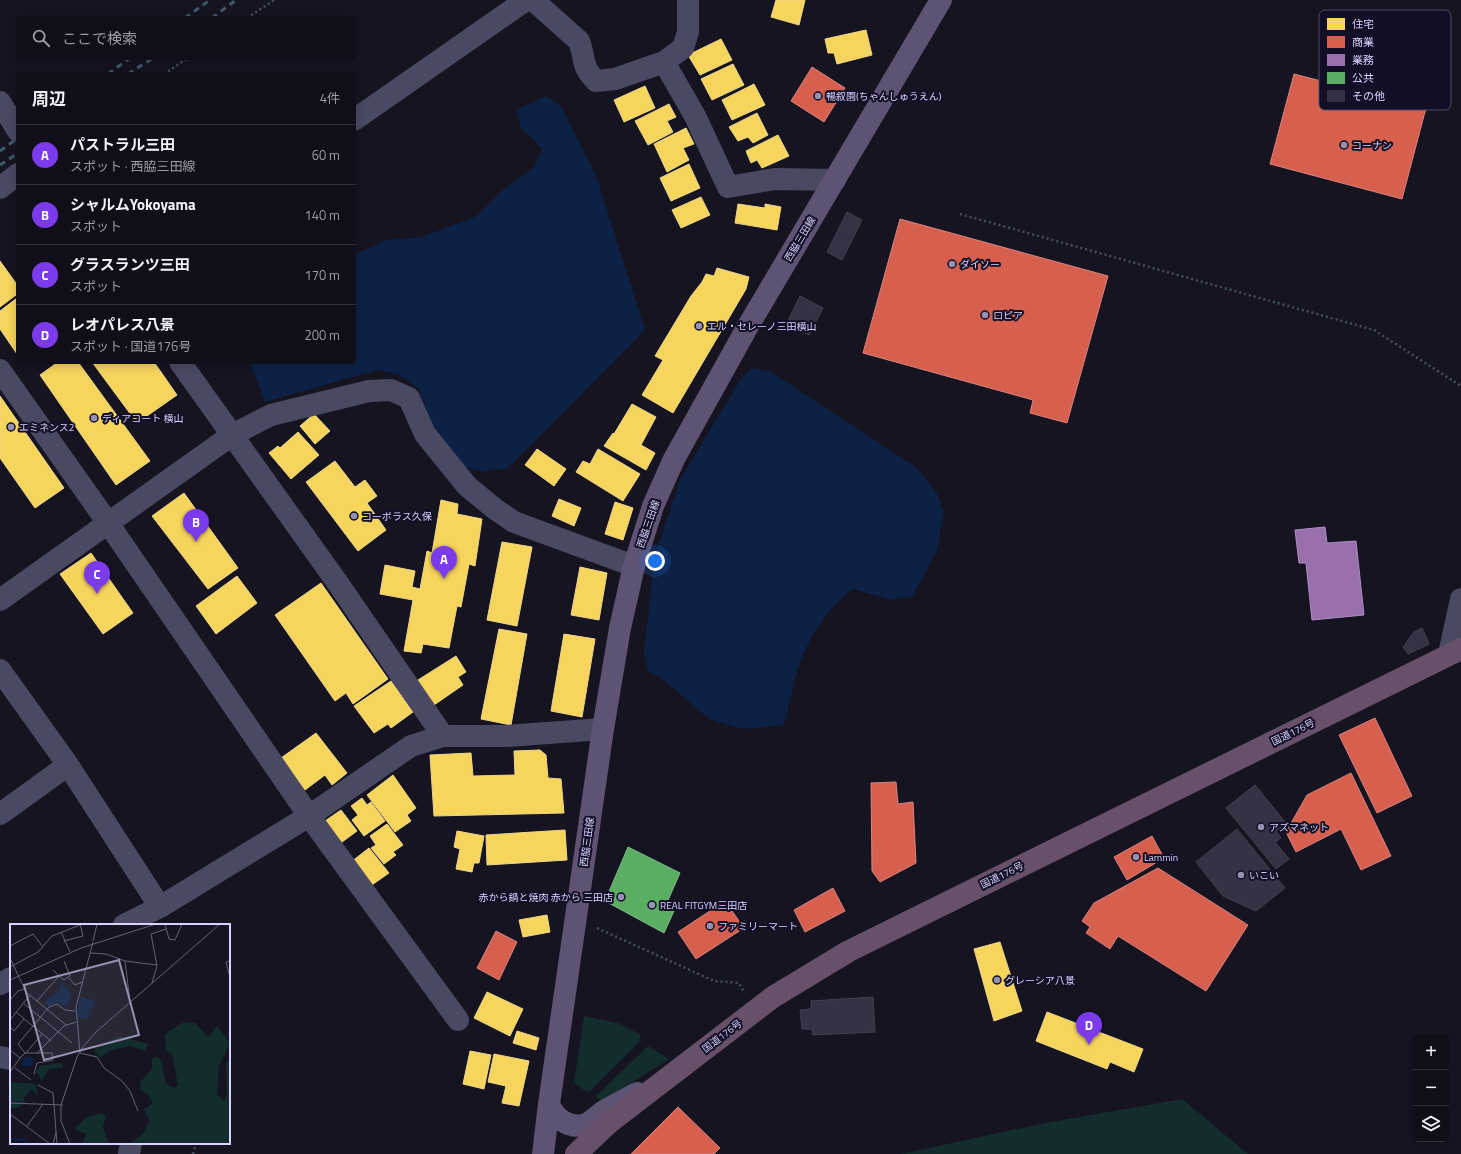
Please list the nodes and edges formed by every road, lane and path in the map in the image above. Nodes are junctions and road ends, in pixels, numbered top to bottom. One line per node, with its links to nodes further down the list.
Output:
1 (274, 0): 6 (path)
2 (526, 0): 11 (street)
3 (533, 0): 8 (street)
4 (688, 0): 8 (street)
5 (941, 0): 14 (main road, 西脇三田線)
6 (250, 16)
7 (185, 60): 9 (path)
8 (664, 62): 14 (street)
9 (167, 72)
10 (0, 102): 12 (street)
11 (356, 119)
12 (16, 128)
13 (16, 176): 15 (street)
14 (835, 180): 22 (main road, 西脇三田線)
15 (0, 188)
16 (960, 214): 19 (path)
17 (181, 364): 20 (street)
18 (0, 370): 21 (street)
19 (1461, 386)
20 (232, 435): 21 (street); 22 (street); 28 (street)
21 (108, 523): 24 (street); 31 (street)
22 (634, 566): 27 (main road, 西脇三田線)
23 (1461, 599): 25 (street)
24 (0, 600)
25 (1455, 651): 41 (highway, 国道176号)
26 (0, 670): 29 (street)
27 (603, 729): 28 (street); 42 (main road, 西脇三田線)
28 (443, 736): 31 (street)
29 (68, 765): 30 (street); 32 (street)
30 (0, 814)
31 (309, 816): 32 (street); 38 (street)
32 (160, 907): 33 (street)
33 (126, 924)
34 (596, 928): 37 (path)
35 (10, 979): 36 (street)
36 (0, 984)
37 (747, 998)
38 (458, 1020)
39 (0, 1057): 40 (street)
40 (10, 1059)
41 (678, 1070): 42 (main road); 49 (highway, 国道176号)
42 (548, 1110): 47 (main road, 西脇三田線); 48 (main road, 西脇三田線)
43 (130, 1144): 45 (street)
44 (196, 1144): 46 (path)
45 (129, 1154)
46 (194, 1154)
47 (530, 1154)
48 (543, 1154)
49 (576, 1154)

